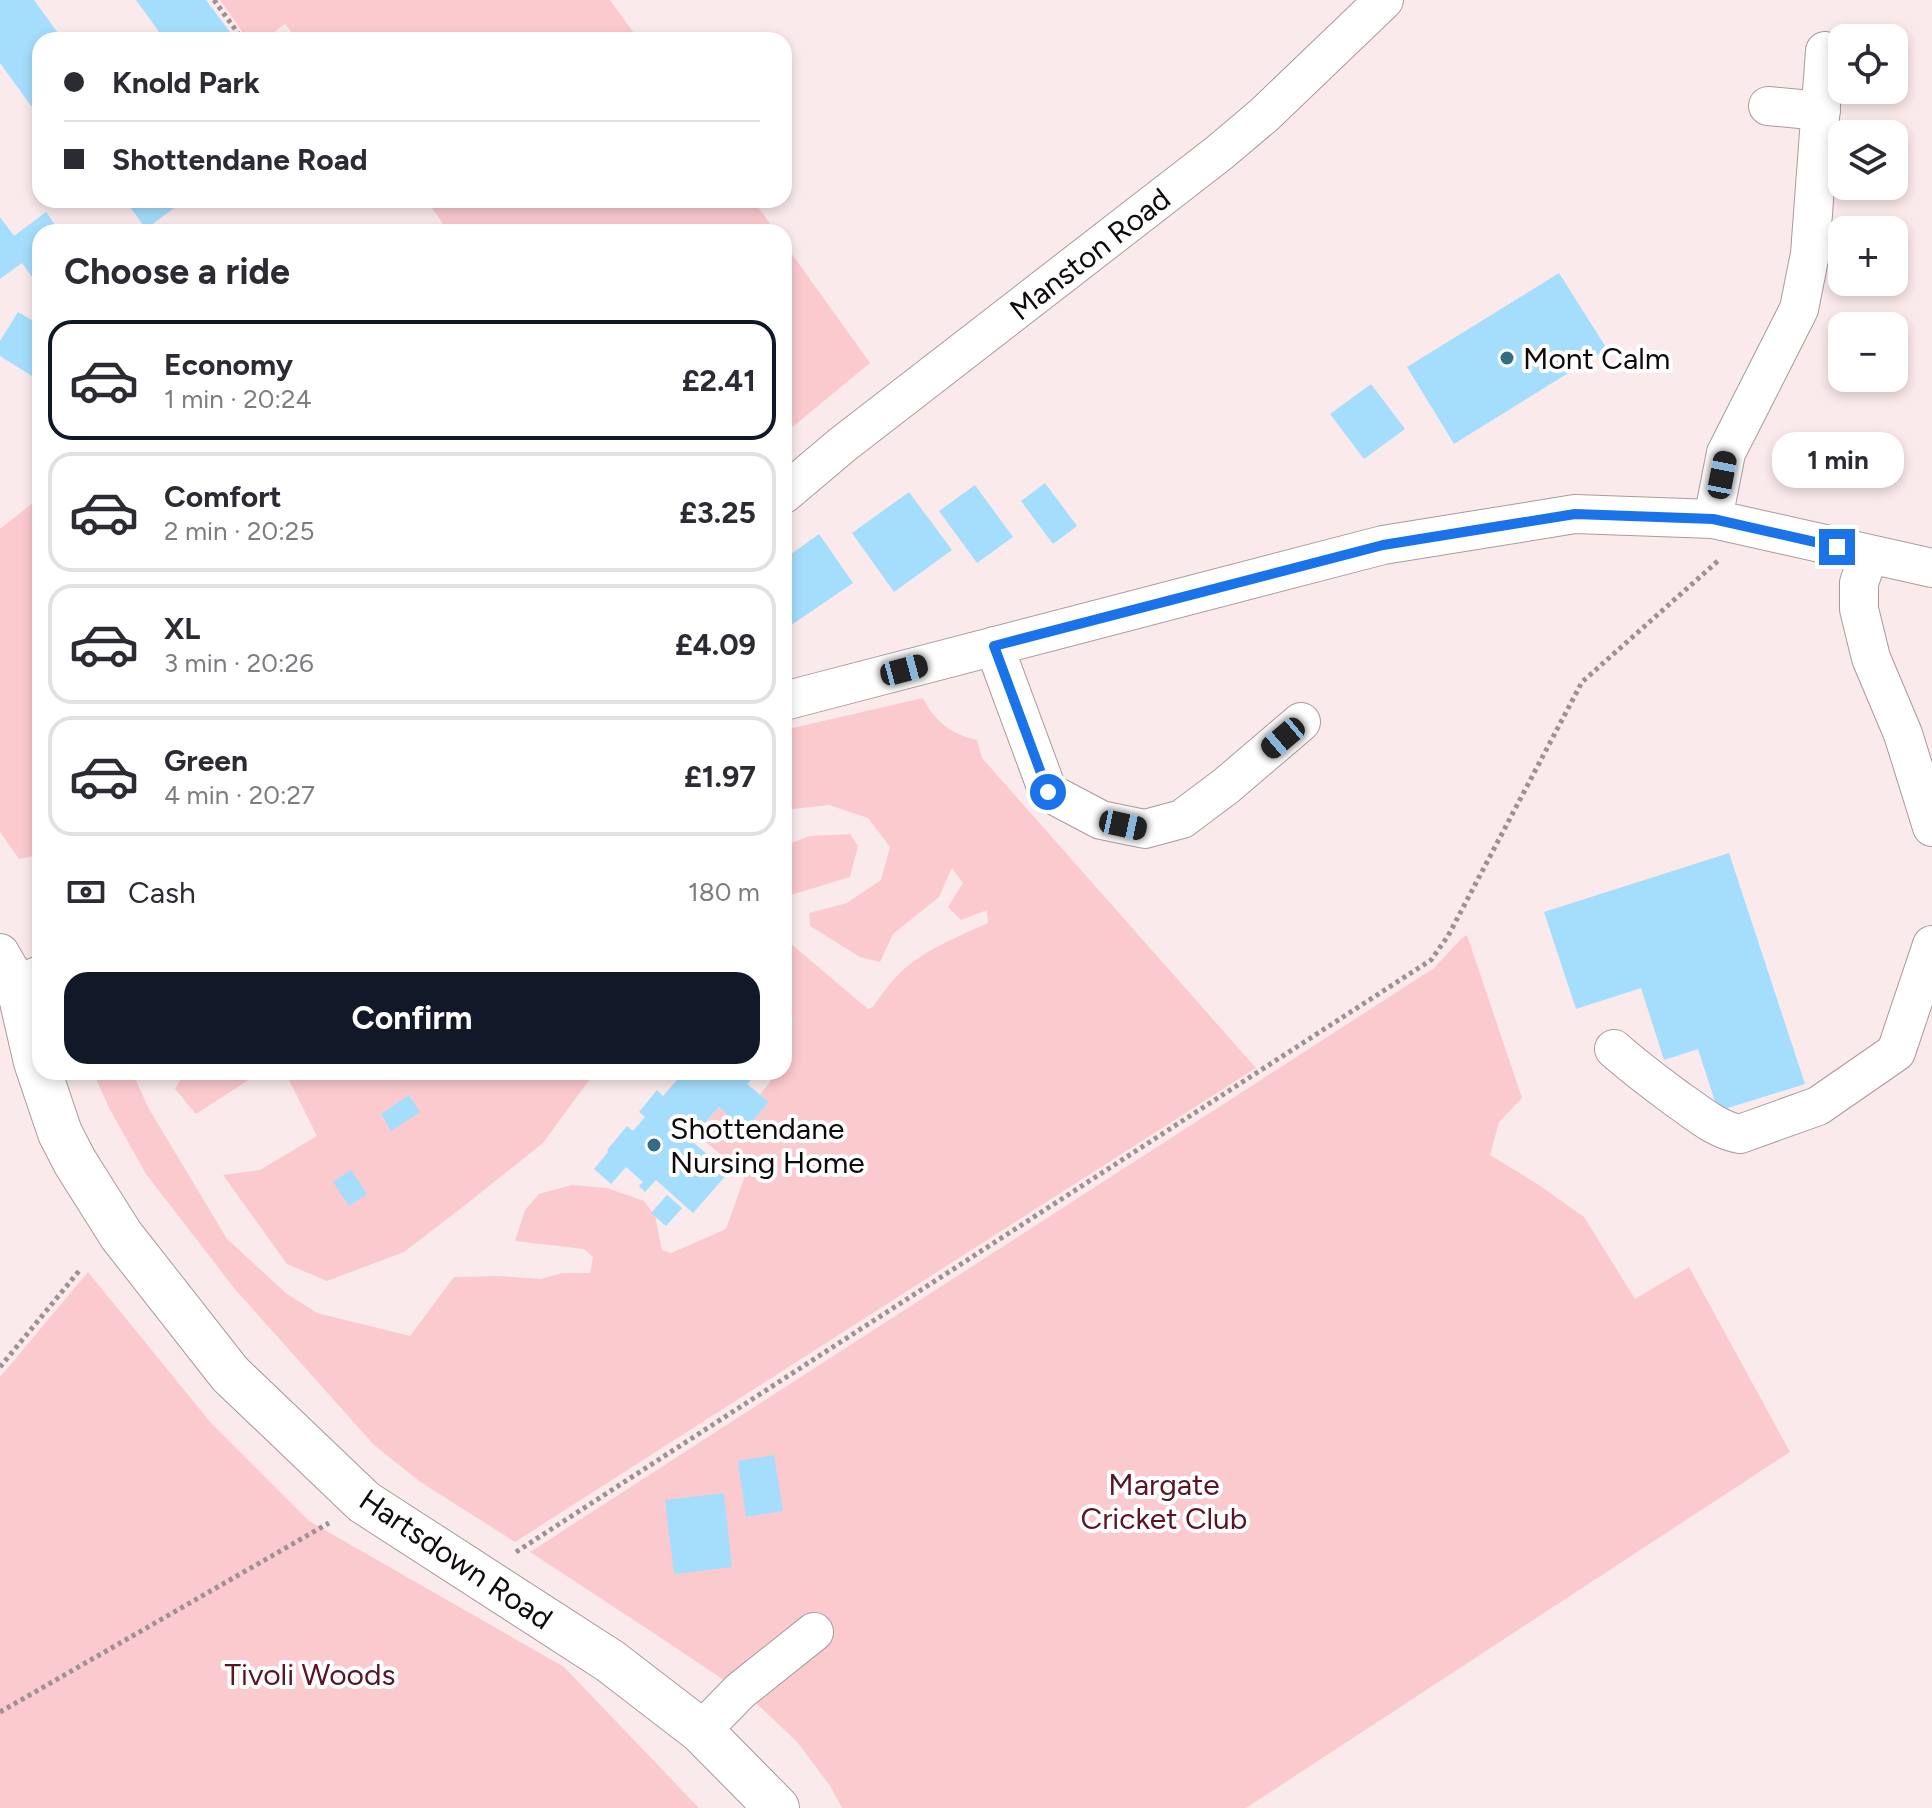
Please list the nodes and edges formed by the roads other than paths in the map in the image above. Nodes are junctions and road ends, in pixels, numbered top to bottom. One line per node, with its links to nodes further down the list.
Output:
1 (1384, 0): 5 (street, Manston Road)
2 (1825, 51): 4 (street)
3 (1768, 106): 4 (street)
4 (1821, 111): 6 (street)
5 (792, 487)
6 (1713, 519): 7 (street); 9 (street)
7 (1869, 554): 8 (street); 12 (street)
8 (1932, 568)
9 (994, 646): 10 (street); 11 (street)
10 (792, 699)
11 (1301, 722)
12 (1932, 827)
13 (1932, 945): 16 (street)
14 (12, 980): 15 (main road, Hartsdown Road)
15 (32, 1048)
16 (1614, 1049)
17 (42, 1080): 19 (main road, Hartsdown Road)
18 (814, 1632): 19 (street)
19 (701, 1731): 20 (main road, Hartsdown Road)
20 (777, 1808)

